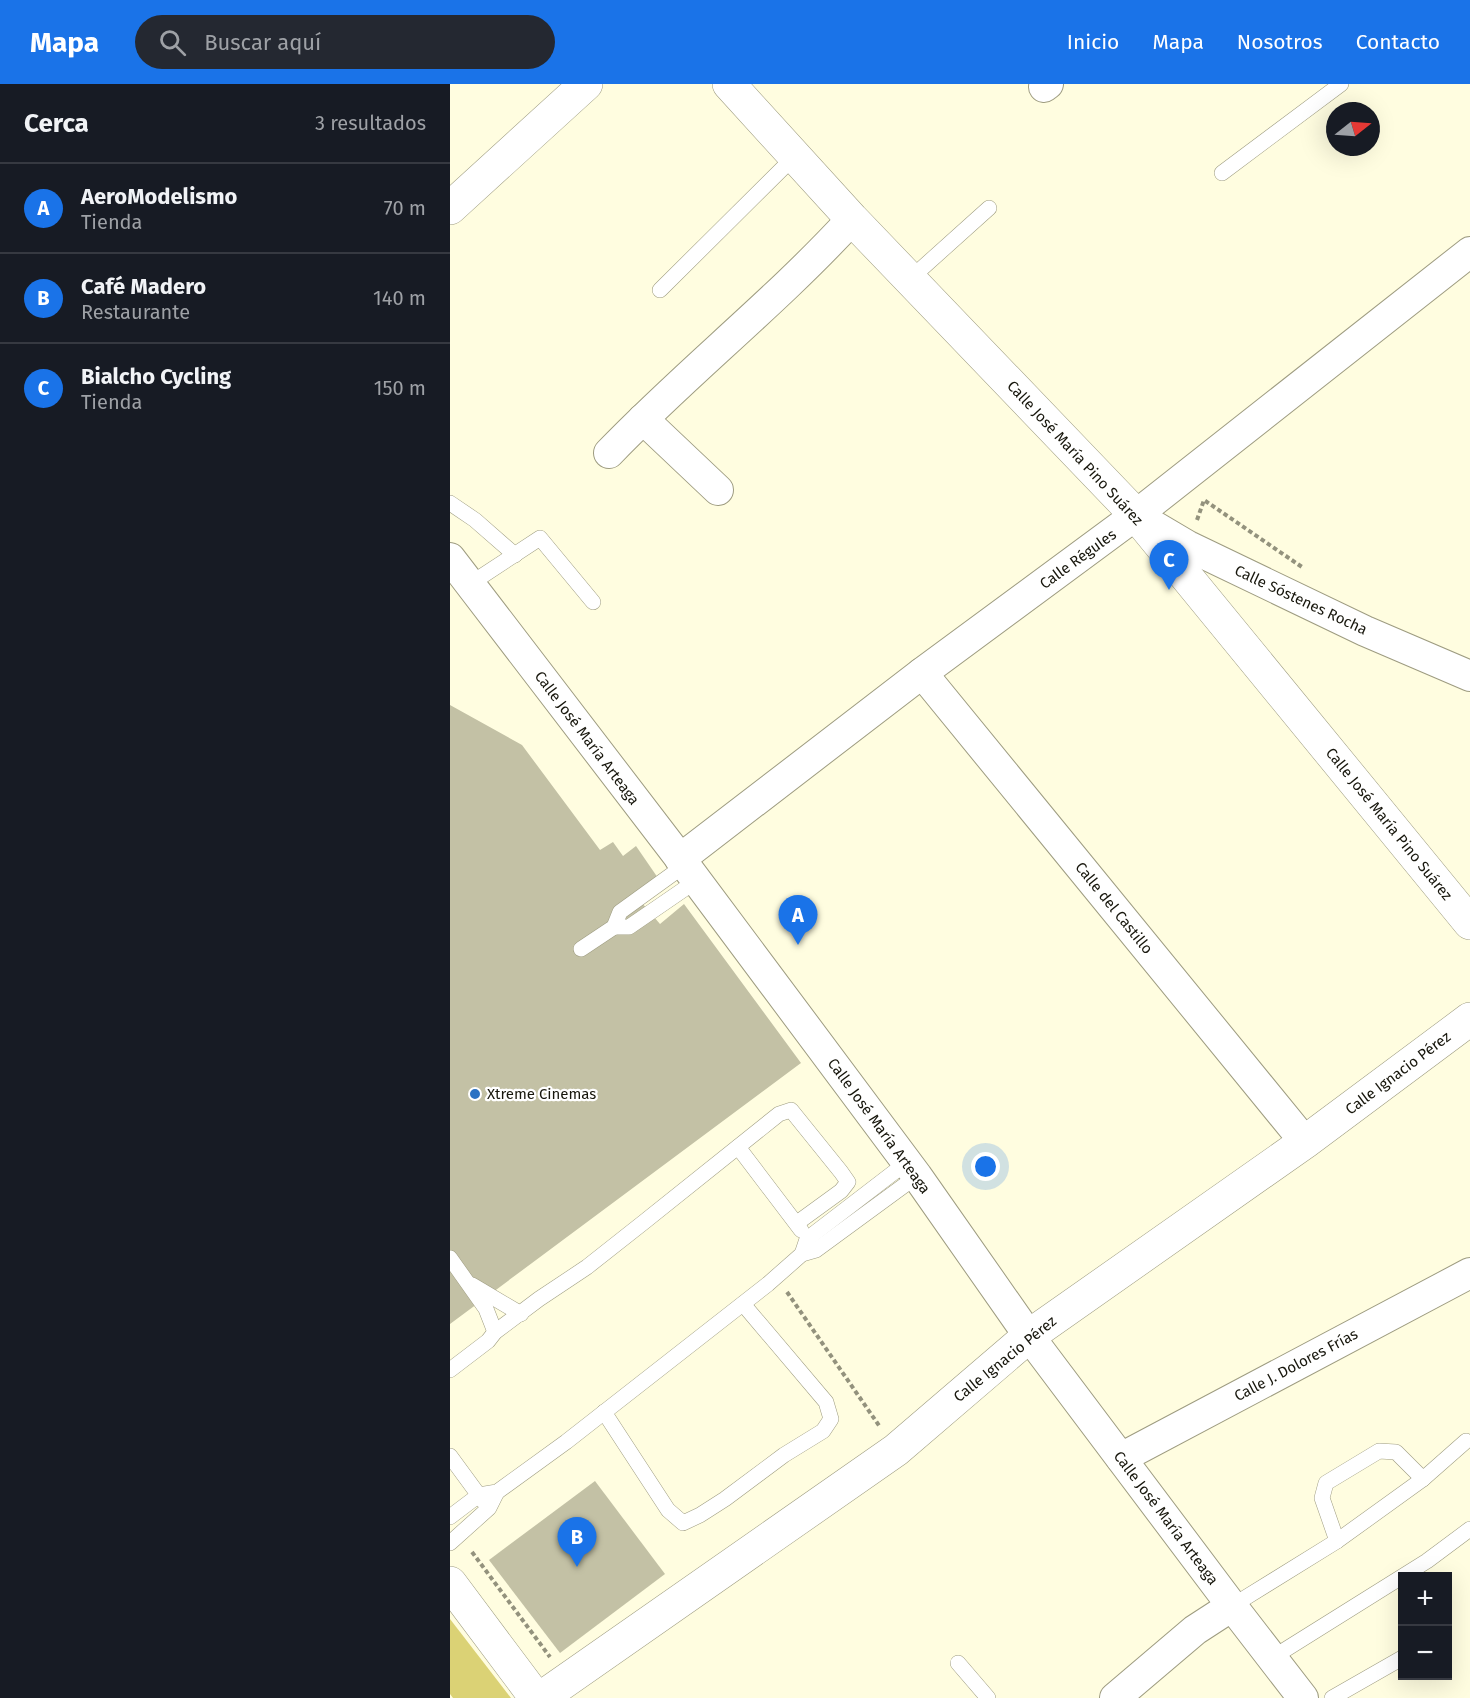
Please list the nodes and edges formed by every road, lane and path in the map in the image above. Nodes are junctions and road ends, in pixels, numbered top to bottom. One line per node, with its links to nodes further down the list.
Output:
1 (586, 84): 6 (street)
2 (729, 84): 4 (street, Calle José María Pino Suárez)
3 (1341, 84): 5 (lane)
4 (795, 156): 8 (street, Calle José María Pino Suárez); 11 (lane)
5 (1222, 173)
6 (450, 208)
7 (989, 208): 10 (lane)
8 (852, 219): 10 (street, Calle José María Pino Suárez); 12 (street)
9 (1470, 252): 16 (street, Calle Régules)
10 (910, 279): 16 (street, Calle José María Pino Suárez)
11 (660, 290)
12 (643, 418): 13 (street); 14 (street)
13 (609, 453)
14 (718, 490)
15 (450, 503): 17 (lane)
16 (1136, 515): 21 (street, Calle Régules); 22 (street, Calle Sóstenes Rocha); 24 (street, Calle José María Pino Suárez)
17 (515, 555): 19 (lane); 20 (lane)
18 (450, 558): 19 (street, Calle José María Arteaga)
19 (470, 584): 23 (street, Calle José María Arteaga)
20 (593, 602)
21 (922, 673): 23 (street, Calle Régules); 27 (street, Calle del Castillo)
22 (1470, 676)
23 (687, 868): 25 (lane); 29 (street, Calle José María Arteaga)
24 (1470, 923)
25 (581, 949)
26 (1470, 1019): 27 (street, Calle Ignacio Pérez)
27 (1305, 1142): 39 (street, Calle Ignacio Pérez)
28 (738, 1147): 30 (lane); 30 (lane); 37 (lane)
29 (911, 1170): 31 (lane); 39 (street, Calle José María Arteaga)
30 (797, 1223): 31 (lane)
31 (808, 1248): 34 (lane)
32 (450, 1258): 35 (lane)
33 (1470, 1273): 45 (street, Calle J. Dolores Frías)
34 (777, 1277): 36 (lane); 43 (path)
35 (469, 1284): 37 (lane); 38 (lane)
36 (743, 1304): 41 (lane); 41 (lane)
37 (521, 1314): 38 (lane)
38 (495, 1332): 40 (lane)
39 (1029, 1336): 43 (street, Calle Ignacio Pérez); 45 (street, Calle José María Arteaga)
40 (450, 1370)
41 (604, 1412): 47 (lane)
42 (1466, 1441): 46 (lane)
43 (896, 1450): 59 (street, Calle Ignacio Pérez)
44 (450, 1456): 48 (lane)
45 (1121, 1458): 55 (street, Calle José María Arteaga)
46 (1423, 1479): 53 (lane); 53 (lane)
47 (497, 1492): 48 (lane); 49 (lane)
48 (478, 1495): 49 (lane); 50 (lane)
49 (489, 1508): 52 (lane)
50 (450, 1516)
51 (1470, 1529): 56 (lane)
52 (454, 1539): 59 (path)
53 (1337, 1541): 55 (lane)
54 (450, 1583): 60 (street)
55 (1232, 1606): 56 (street, Calle José María Arteaga); 62 (street)
56 (1272, 1658): 63 (street, Calle José María Arteaga)
57 (1398, 1660): 64 (lane)
58 (958, 1664): 61 (lane)
59 (567, 1680): 60 (street, Calle Ignacio Pérez)
60 (539, 1698)
61 (988, 1698)
62 (1115, 1698)
63 (1303, 1698)
64 (1332, 1698)

